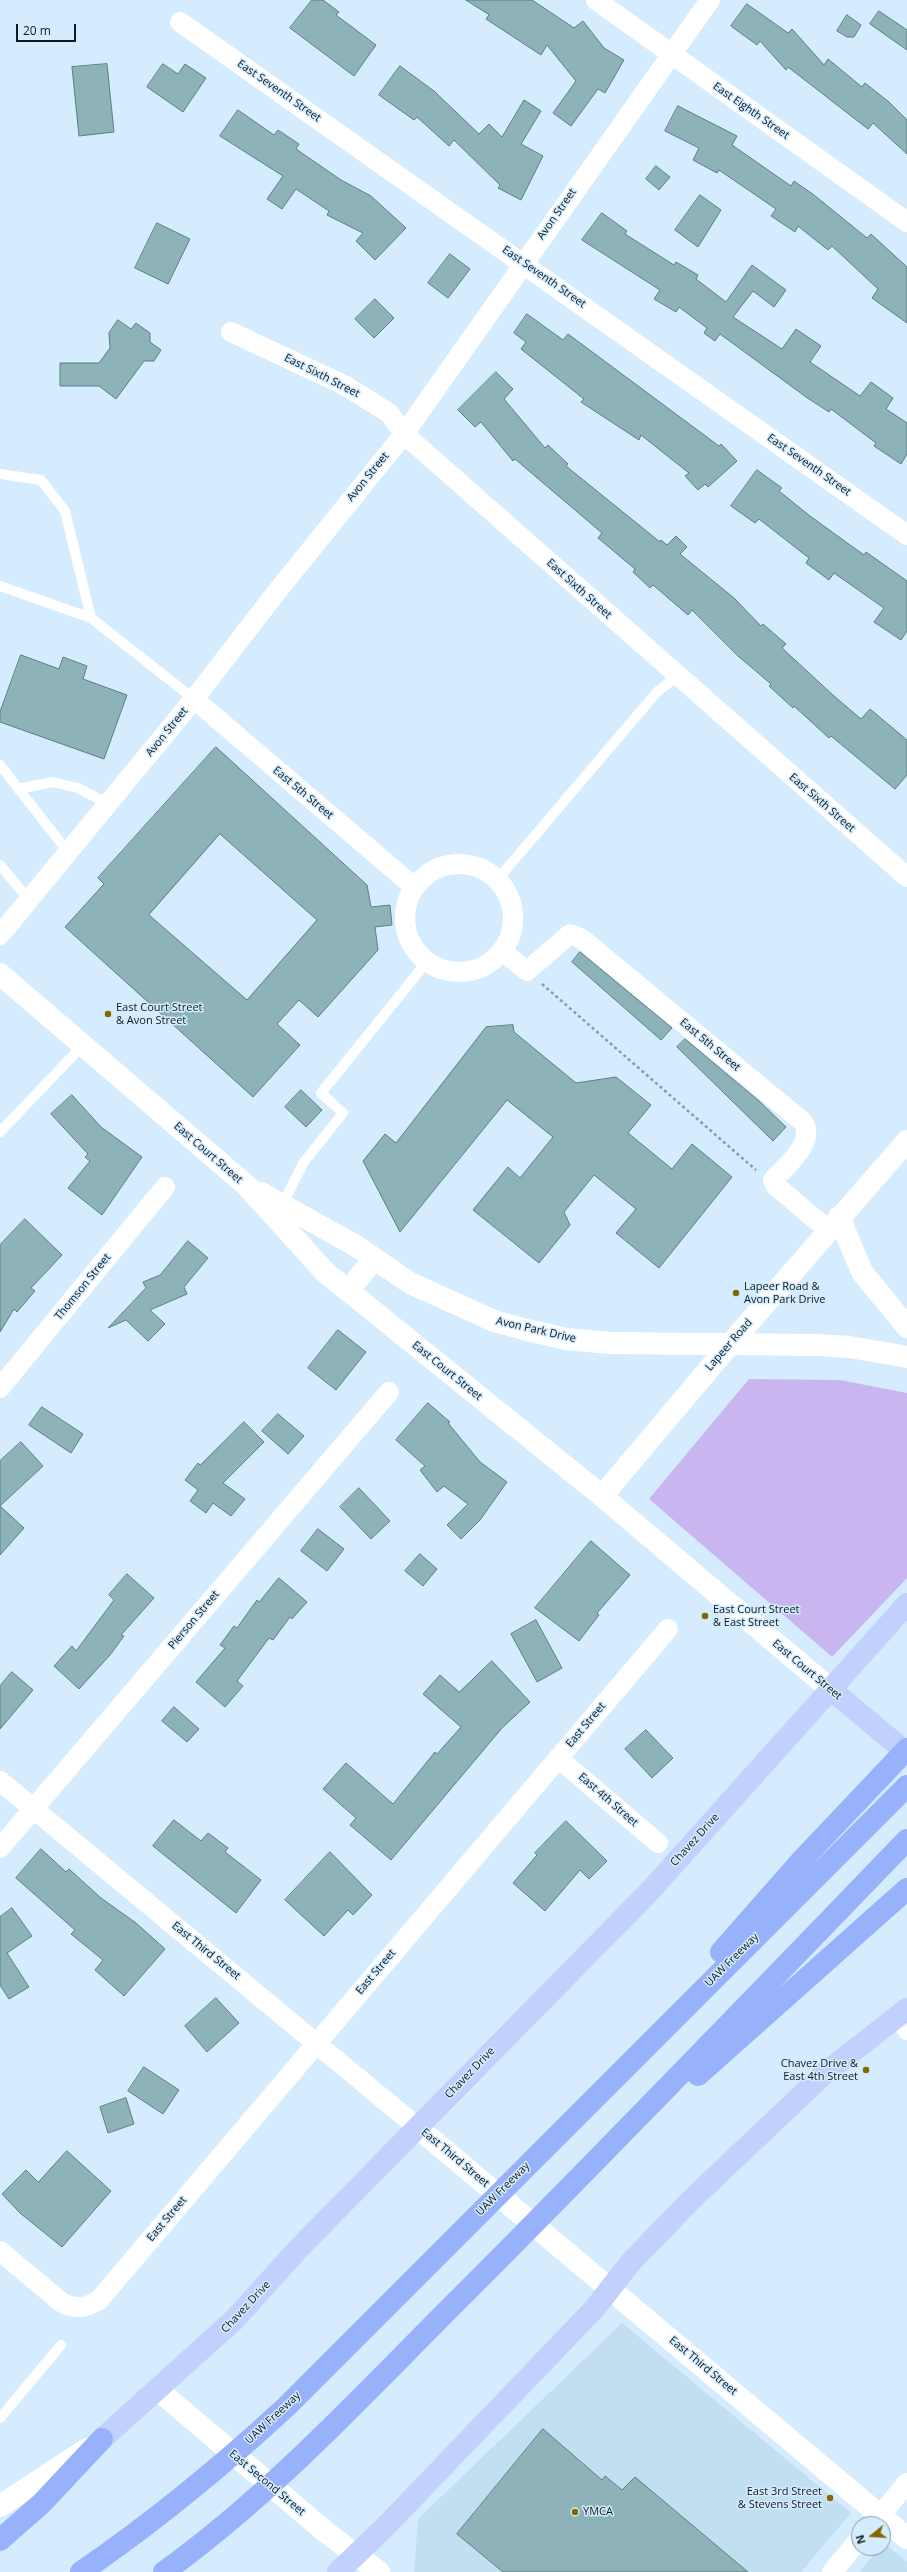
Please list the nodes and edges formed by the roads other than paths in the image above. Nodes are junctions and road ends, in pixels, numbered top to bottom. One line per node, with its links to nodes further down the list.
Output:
1 (596, 0): 4 (street, East Eighth Street)
2 (710, 0): 4 (street, Avon Street)
3 (180, 22): 6 (street, East Seventh Street)
4 (671, 54): 5 (street, East Eighth Street); 6 (street, Avon Street)
5 (907, 222)
6 (523, 262): 8 (street, Avon Street); 10 (street, East Seventh Street)
7 (231, 332): 8 (street, East Sixth Street)
8 (404, 434): 13 (street, East Sixth Street); 14 (street, Avon Street)
9 (0, 474): 12 (lane)
10 (907, 535)
11 (0, 586): 12 (lane)
12 (91, 618): 14 (lane)
13 (677, 676): 20 (street, East Sixth Street); 21 (lane)
14 (194, 699): 17 (street, Avon Street); 22 (street, East 5th Street)
15 (0, 765): 16 (lane)
16 (18, 788): 17 (lane); 18 (lane)
17 (108, 804): 18 (street, Avon Street)
18 (68, 852): 23 (street, Avon Street)
19 (0, 865): 23 (lane)
20 (907, 877)
21 (497, 880): 22 (street); 25 (street)
22 (413, 886): 26 (street)
23 (29, 900): 24 (street, Avon Street)
24 (0, 934)
25 (503, 952): 26 (street); 34 (street, East 5th Street)
26 (426, 963): 33 (lane)
27 (0, 974): 28 (main road, East Court Street)
28 (83, 1045): 29 (lane); 31 (main road, East Court Street)
29 (0, 1132)
30 (907, 1141): 34 (main road, Lapeer Road)
31 (246, 1185): 33 (main road, Avon Park Drive); 36 (main road, East Court Street)
32 (165, 1187): 40 (street, Thomson Street)
33 (282, 1205): 35 (main road, Avon Park Drive)
34 (833, 1223): 37 (main road); 38 (main road, Lapeer Road)
35 (374, 1258): 36 (main road); 38 (main road, Avon Park Drive)
36 (348, 1291): 42 (main road, East Court Street)
37 (907, 1327)
38 (731, 1342): 39 (main road, Avon Park Drive); 42 (main road, Lapeer Road)
39 (907, 1357)
40 (0, 1388)
41 (389, 1392): 51 (street, Pierson Street)
42 (602, 1496): 45 (main road, East Court Street)
43 (907, 1604): 45 (main road, Chavez Drive)
44 (668, 1629): 48 (street, East Street)
45 (829, 1688): 47 (main road, East Court Street); 59 (main road, Chavez Drive)
46 (907, 1749): 58 (highway)
47 (907, 1753)
48 (558, 1758): 53 (street, East 4th Street); 57 (street, East Street)
49 (0, 1781): 51 (street, East Third Street)
50 (907, 1786): 58 (highway, UAW Freeway)
51 (33, 1809): 54 (street, Pierson Street); 57 (street, East Third Street)
52 (907, 1840): 60 (highway)
53 (658, 1843)
54 (0, 1848)
55 (907, 1889): 60 (highway)
56 (904, 2018): 62 (main road)
57 (317, 2042): 59 (street, East Third Street); 61 (street, East Street)
58 (584, 2107): 76 (highway, UAW Freeway)
59 (417, 2127): 62 (main road, East Third Street); 64 (main road, Chavez Drive)
60 (567, 2192): 77 (highway)
61 (0, 2251)
62 (610, 2288): 69 (main road, East Third Street); 75 (main road)
63 (62, 2345): 65 (lane)
64 (158, 2390): 66 (main road, Chavez Drive); 75 (main road, East Second Street)
65 (0, 2418)
66 (102, 2439): 68 (main road, Chavez Drive); 73 (highway)
67 (907, 2483): 70 (street)
68 (0, 2506)
69 (871, 2516)
70 (879, 2516)
71 (891, 2529): 72 (main road, East Third Street)
72 (907, 2538)
73 (0, 2540)
74 (851, 2549): 80 (street)
75 (357, 2555): 78 (main road); 79 (main road, East Second Street)
76 (80, 2572)
77 (164, 2572)
78 (338, 2572)
79 (380, 2572)
80 (832, 2572)

